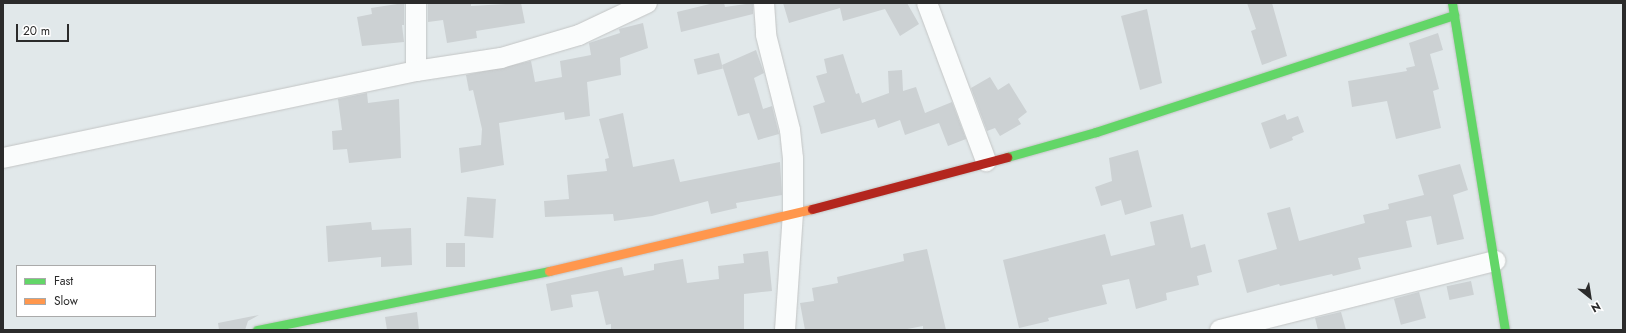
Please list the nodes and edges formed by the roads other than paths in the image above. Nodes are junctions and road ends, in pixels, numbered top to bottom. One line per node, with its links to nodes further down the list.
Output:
1 (416, 3): 7 (street)
2 (647, 3): 7 (street)
3 (764, 3): 10 (street)
4 (927, 3): 9 (street)
5 (1452, 3): 6 (street)
6 (1454, 15): 9 (street); 11 (street)
7 (416, 71): 8 (street)
8 (3, 158)
9 (986, 161): 10 (street)
10 (793, 213): 12 (street); 13 (street)
11 (1495, 261): 14 (street); 15 (street)
12 (257, 330)
13 (785, 330)
14 (1220, 330)
15 (1505, 330)

